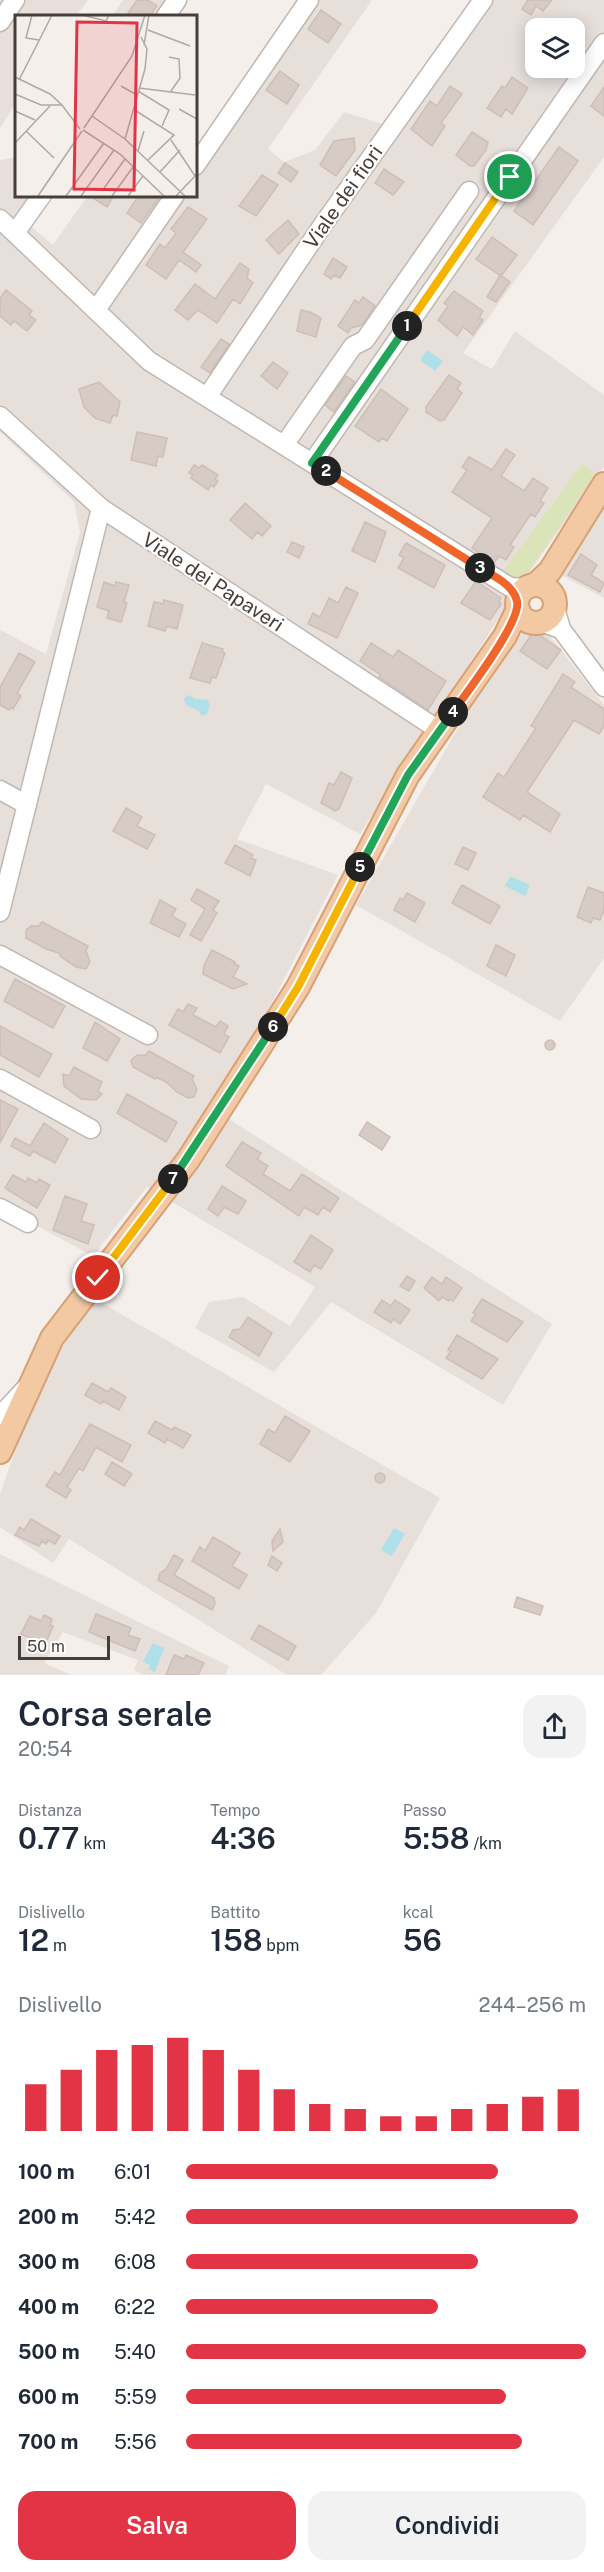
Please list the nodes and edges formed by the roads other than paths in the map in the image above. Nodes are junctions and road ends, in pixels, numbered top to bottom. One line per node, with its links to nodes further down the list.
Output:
1 (15, 0): 6 (street)
2 (177, 0): 5 (street)
3 (309, 0): 8 (street)
4 (483, 0): 15 (street, Viale dei fiori)
5 (167, 15)
6 (0, 22)
7 (604, 43): 18 (street)
8 (196, 165)
9 (469, 191): 17 (street)
10 (41, 196): 13 (street)
11 (174, 196): 14 (street)
12 (0, 219): 13 (street)
13 (15, 233): 14 (street)
14 (96, 310): 15 (street)
15 (207, 397): 17 (street)
16 (0, 416): 20 (street, Viale dei Papaveri)
17 (284, 445): 18 (street)
18 (312, 463): 21 (street)
19 (604, 484): 21 (main road)
20 (101, 508): 23 (street, Viale dei Papaveri); 25 (street)
21 (536, 601): 22 (street); 23 (main road)
22 (604, 687)
23 (440, 731): 33 (main road)
24 (0, 790): 25 (street)
25 (27, 805): 26 (street)
26 (0, 912)
27 (0, 955): 28 (street)
28 (148, 1035)
29 (0, 1079): 30 (street)
30 (91, 1129)
31 (0, 1208): 32 (street)
32 (28, 1223)
33 (30, 1383): 34 (street); 35 (main road)
34 (0, 1416)
35 (0, 1452)

